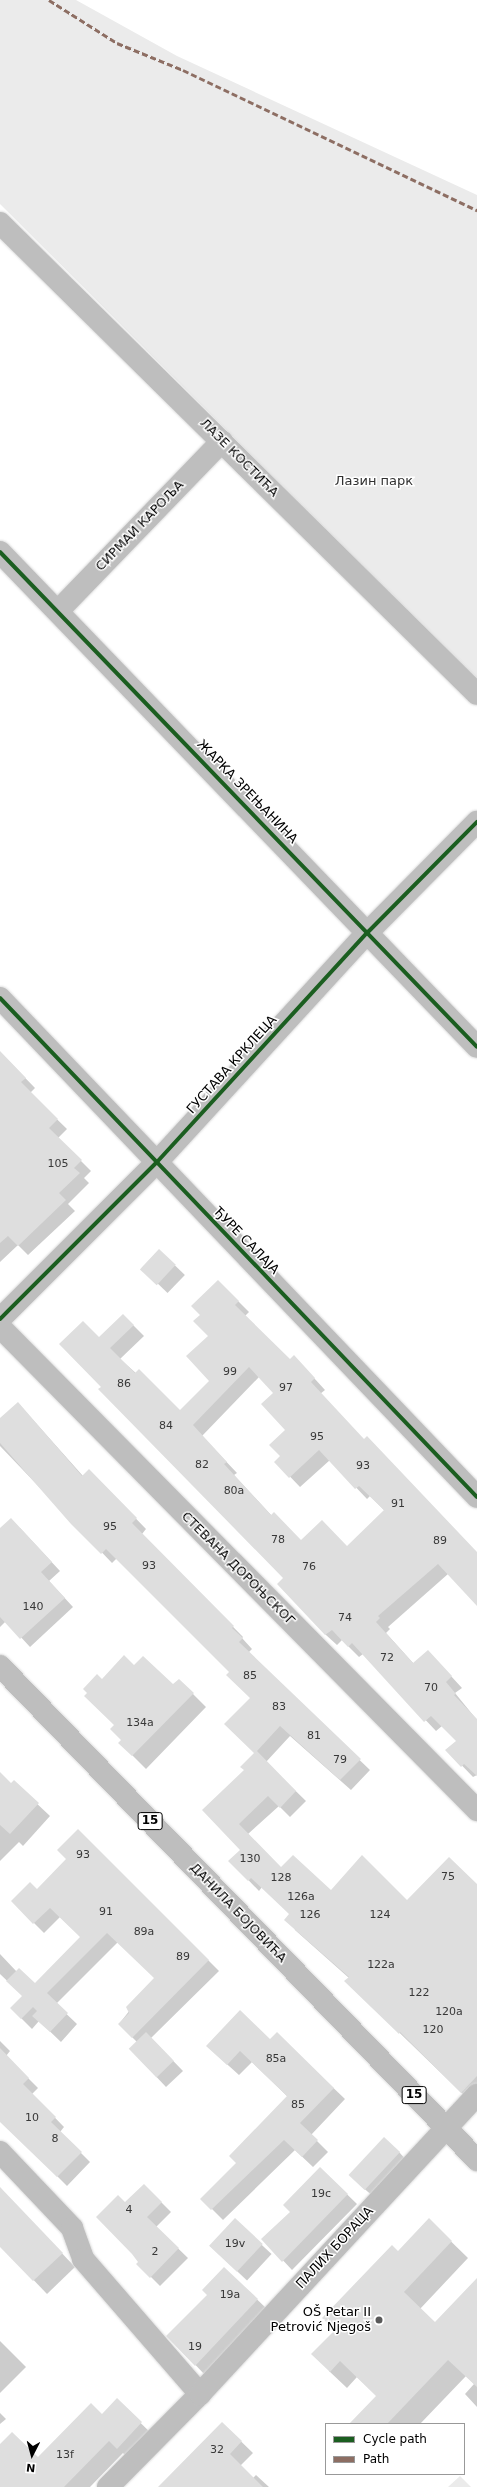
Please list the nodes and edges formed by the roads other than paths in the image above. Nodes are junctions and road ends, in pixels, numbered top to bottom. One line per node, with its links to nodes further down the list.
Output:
1 (0, 223): 2 (street, ЛАЗЕ КОСТИЋА)
2 (222, 441): 4 (street, СИРМАИ КАРОЉА); 5 (street, ЛАЗЕ КОСТИЋА)
3 (0, 552): 4 (street, ЖАРКА ЗРЕЊАНИНА)
4 (58, 611): 7 (street, ЖАРКА ЗРЕЊАНИНА)
5 (477, 694)
6 (477, 822): 7 (street, ГУСТАВА КРКЛЕЦА)
7 (368, 932): 9 (street, ЖАРКА ЗРЕЊАНИНА); 10 (street, ГУСТАВА КРКЛЕЦА)
8 (0, 998): 10 (street, ЂУРЕ САЛАЈА)
9 (477, 1047)
10 (157, 1162): 11 (street, ГУСТАВА КРКЛЕЦА); 13 (street, ЂУРЕ САЛАЈА)
11 (0, 1319)
12 (0, 1327): 15 (street, СТЕВАНА ДОРОЊСКОГ)
13 (477, 1497)
14 (0, 1666): 17 (street, ДАНИЛА БОЈОВИЋА / 15)
15 (477, 1810)
16 (477, 2095): 17 (street, ПАЛИХ БОРАЦА)
17 (446, 2128): 19 (street, ДАНИЛА БОЈОВИЋА / 15); 20 (street, ПАЛИХ БОРАЦА)
18 (0, 2152): 20 (street)
19 (477, 2160)
20 (200, 2394): 21 (street, ПАЛИХ БОРАЦА)
21 (108, 2487)

